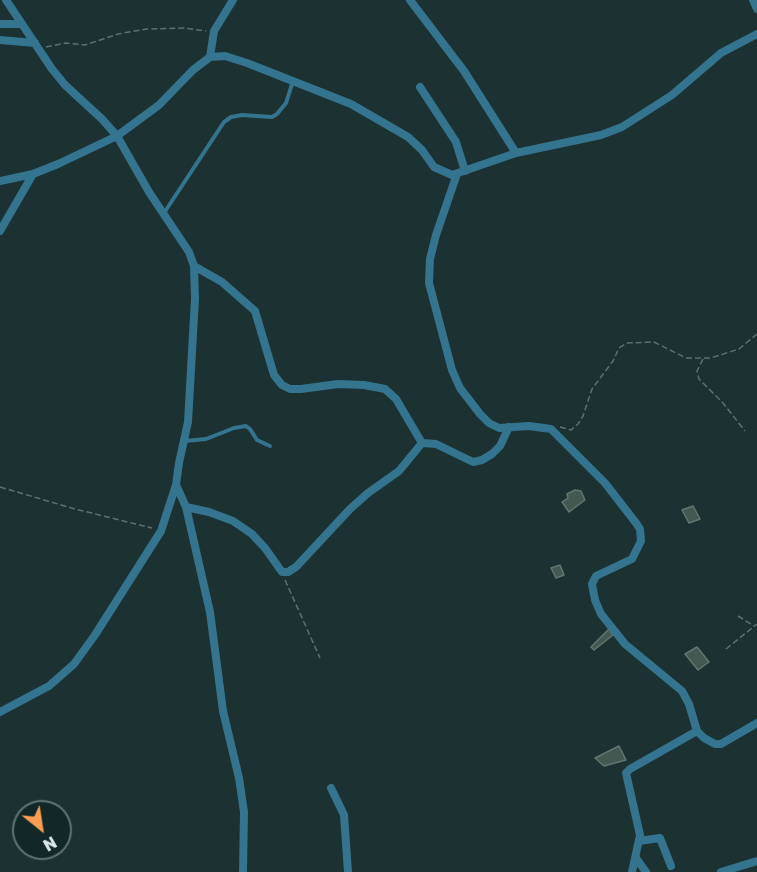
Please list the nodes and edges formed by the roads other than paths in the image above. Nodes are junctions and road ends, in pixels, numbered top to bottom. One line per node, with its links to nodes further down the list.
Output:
1 (6, 0): 7 (street)
2 (233, 0): 11 (street)
3 (410, 0): 15 (street)
4 (753, 0): 5 (street)
5 (757, 9)
6 (0, 24): 7 (street)
7 (22, 24): 10 (street)
8 (757, 34): 15 (street)
9 (0, 40): 10 (street)
10 (37, 46): 14 (street)
11 (210, 57): 12 (street); 14 (street)
12 (293, 81): 16 (street); 19 (lane)
13 (420, 87): 16 (street)
14 (117, 136): 17 (street); 19 (street)
15 (516, 153): 16 (street)
16 (461, 173): 22 (street)
17 (33, 174): 18 (street); 20 (street)
18 (0, 182)
19 (164, 213): 21 (street)
20 (0, 231)
21 (194, 266): 23 (street); 24 (street)
22 (510, 427): 24 (street); 30 (street)
23 (184, 441): 25 (lane); 26 (street)
24 (422, 443): 27 (street)
25 (270, 446)
26 (176, 485): 27 (street); 28 (street)
27 (186, 507): 36 (street)
28 (0, 712)
29 (757, 723): 30 (street)
30 (697, 731): 32 (street)
31 (331, 789): 37 (street)
32 (639, 841): 33 (street); 35 (street)
33 (636, 858): 38 (street); 39 (street)
34 (757, 861): 40 (street)
35 (671, 866)
36 (243, 872)
37 (348, 872)
38 (632, 872)
39 (646, 872)
40 (721, 872)

